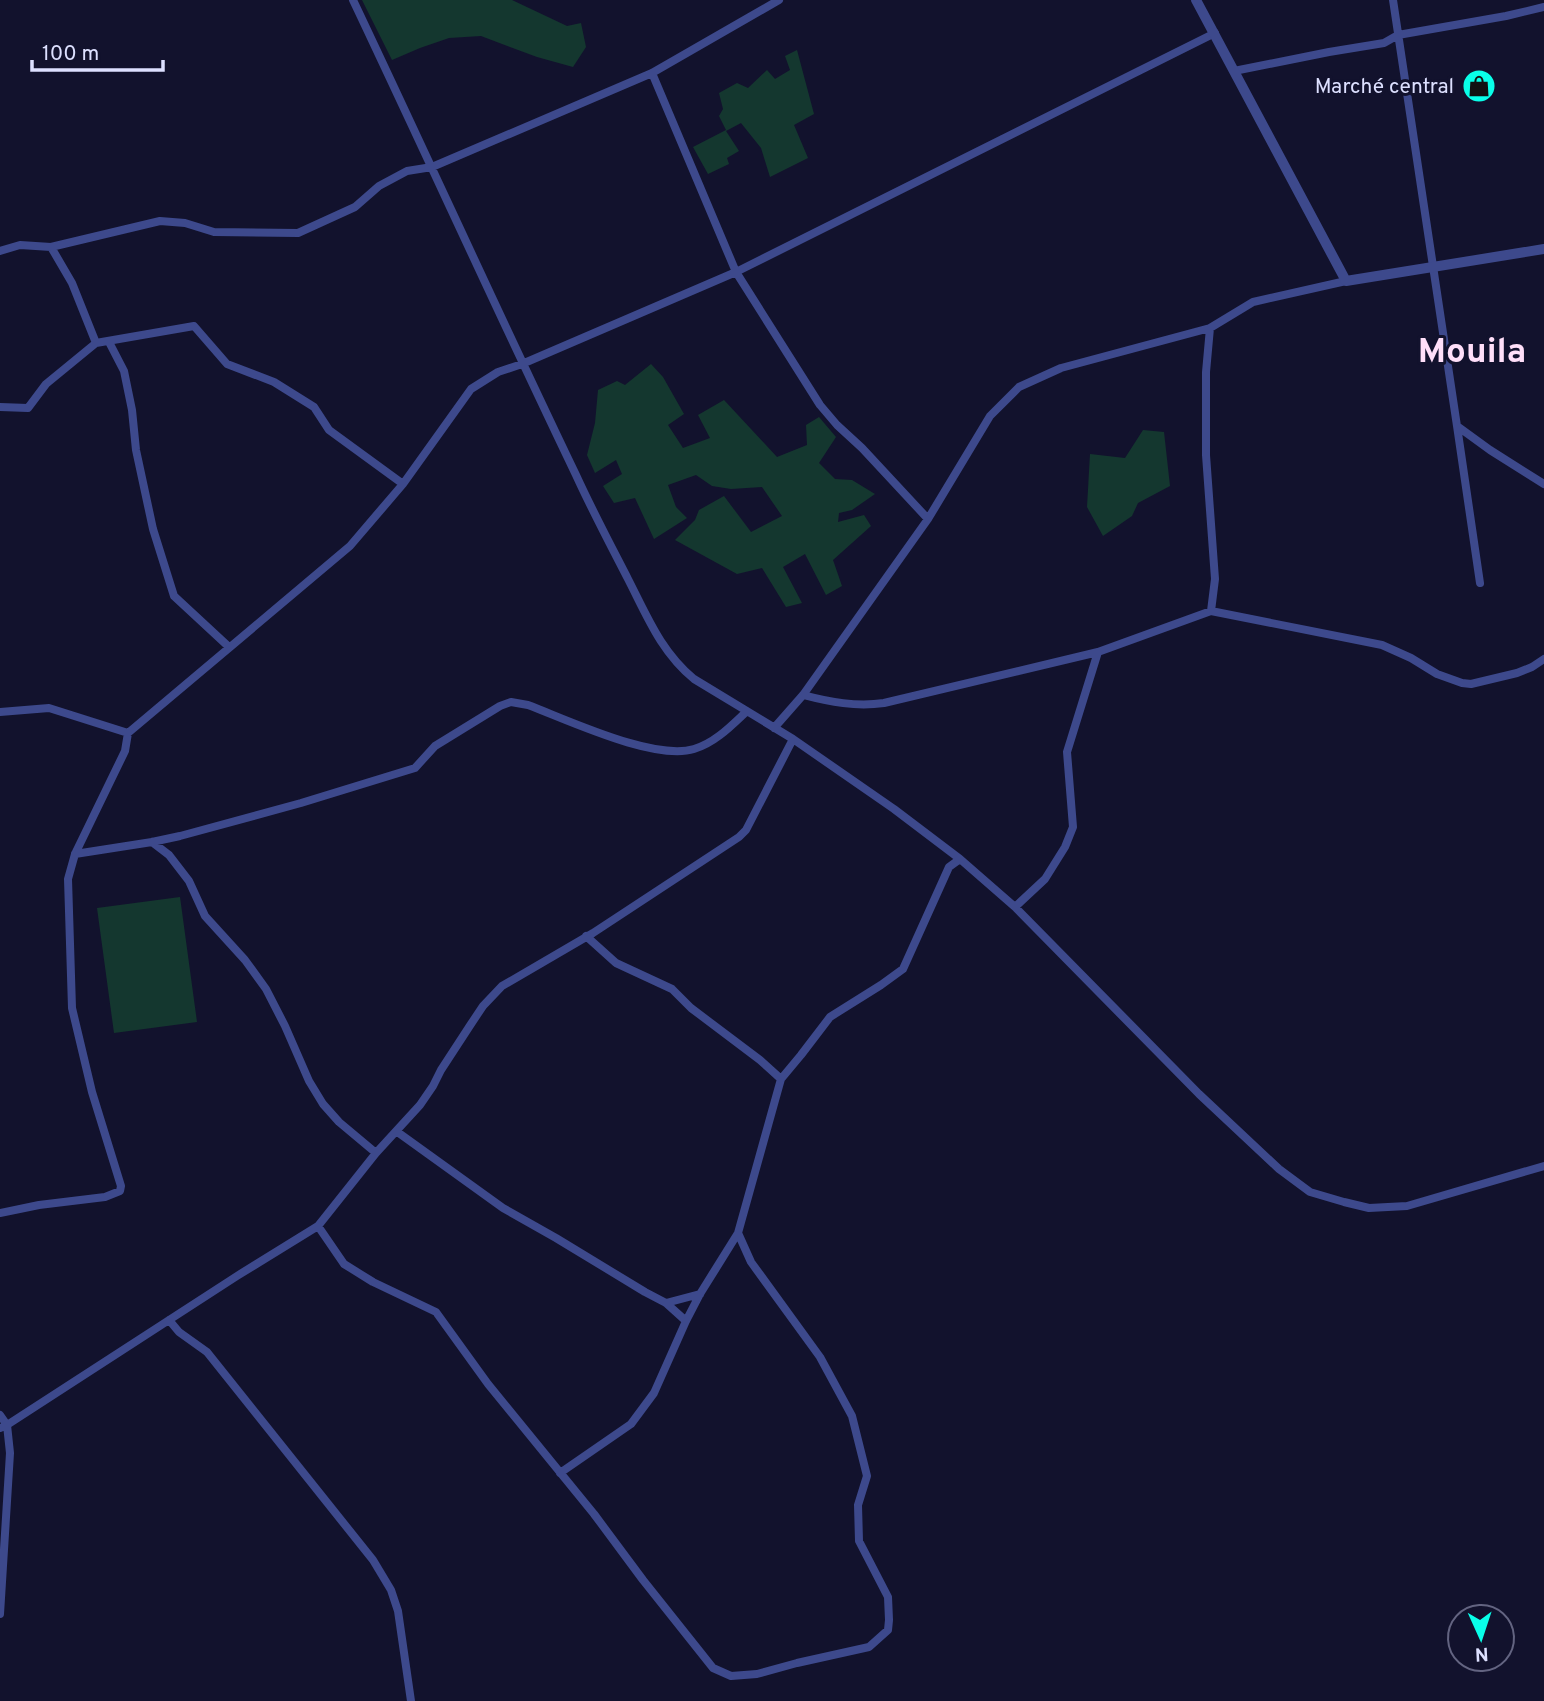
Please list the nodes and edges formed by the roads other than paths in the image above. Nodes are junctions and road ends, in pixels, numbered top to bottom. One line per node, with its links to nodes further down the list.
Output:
1 (353, 0): 10 (street)
2 (779, 0): 9 (street)
3 (1196, 0): 6 (street)
4 (1393, 0): 7 (street)
5 (1544, 7): 7 (street)
6 (1214, 33): 8 (street); 15 (street)
7 (1398, 35): 8 (street); 14 (street)
8 (1234, 71): 16 (street)
9 (652, 73): 10 (street); 15 (street)
10 (432, 167): 11 (street); 20 (street)
11 (51, 247): 13 (street); 18 (street)
12 (1544, 249): 14 (street)
13 (0, 251)
14 (1434, 267): 16 (street); 22 (street)
15 (736, 272): 20 (street); 25 (street)
16 (1346, 281): 17 (street)
17 (1210, 328): 25 (street); 27 (street)
18 (96, 342): 19 (street); 21 (street)
19 (109, 342): 23 (street); 28 (street)
20 (522, 364): 23 (street); 32 (street)
21 (0, 407)
22 (1457, 426): 24 (street); 26 (street)
23 (403, 484): 28 (street)
24 (1544, 484)
25 (928, 519): 31 (street)
26 (1480, 583)
27 (1210, 611): 29 (street); 30 (street)
28 (229, 647): 35 (street)
29 (1098, 652): 31 (street); 40 (street)
30 (1544, 659)
31 (803, 695): 34 (street)
32 (747, 711): 34 (street); 37 (street)
33 (0, 712): 35 (street)
34 (774, 728): 36 (street)
35 (128, 733): 38 (street)
36 (793, 739): 39 (street); 41 (street)
37 (152, 842): 38 (street); 44 (street)
38 (75, 853): 46 (street)
39 (960, 859): 40 (street); 42 (street)
40 (1015, 907): 45 (street)
41 (586, 936): 42 (street); 43 (street)
42 (780, 1079): 48 (street)
43 (396, 1131): 44 (street); 50 (street)
44 (376, 1153): 47 (street)
45 (1544, 1166)
46 (0, 1213)
47 (318, 1226): 51 (street); 55 (street)
48 (738, 1233): 49 (street); 55 (street)
49 (700, 1294): 50 (street); 52 (street)
50 (666, 1303): 52 (street)
51 (169, 1320): 54 (street); 57 (street)
52 (686, 1321): 55 (street)
53 (0, 1415): 54 (street)
54 (4, 1426): 56 (street)
55 (560, 1473)
56 (0, 1614)
57 (411, 1701)

